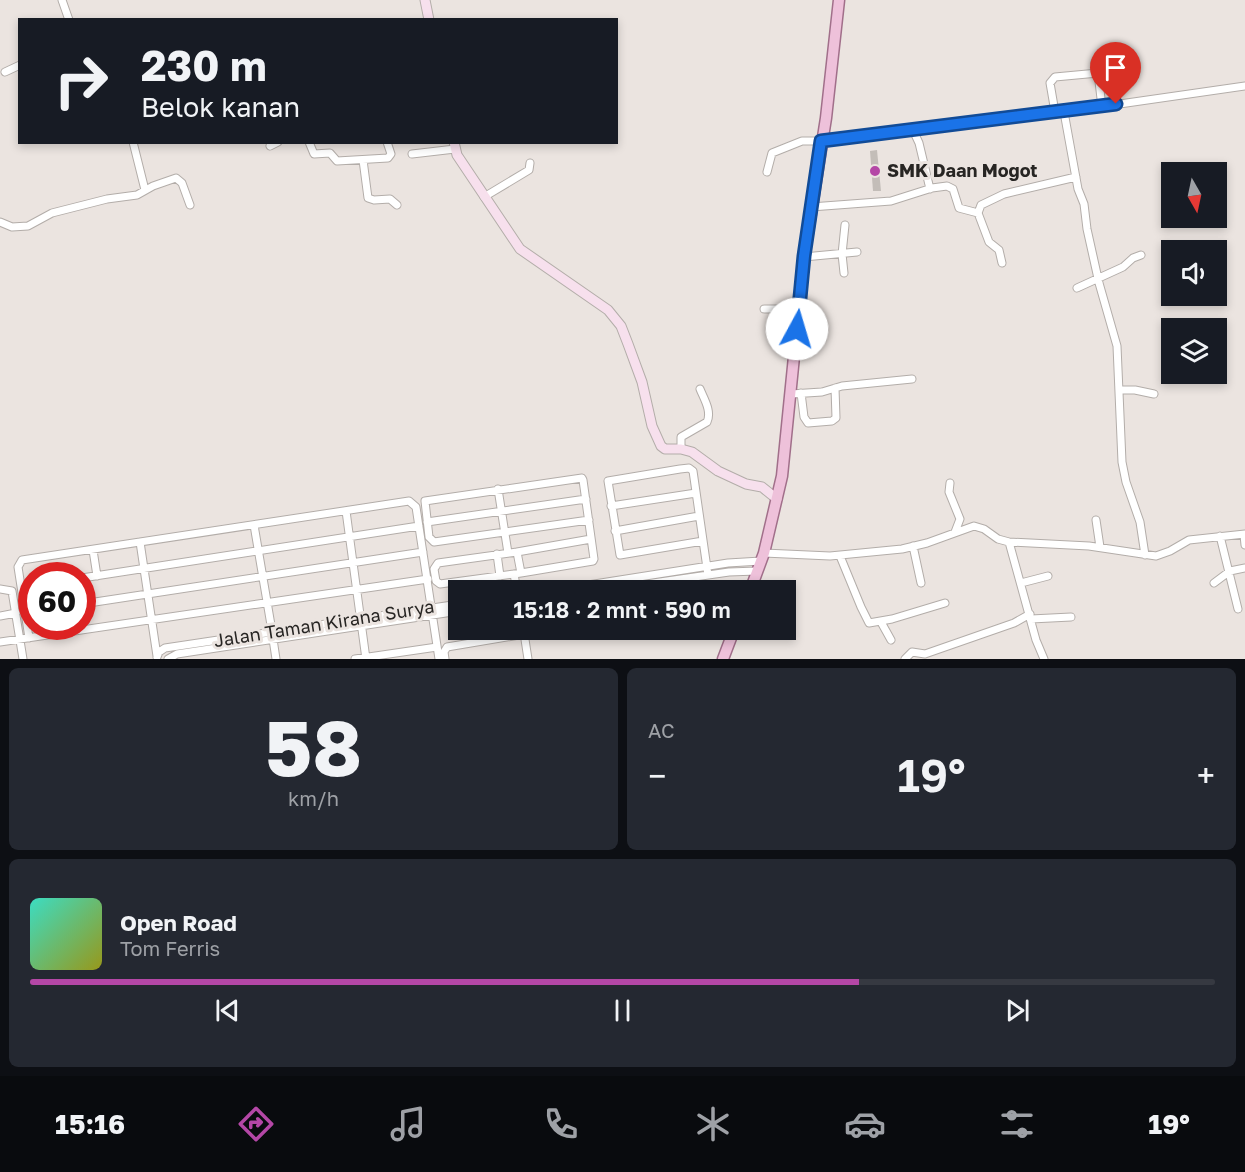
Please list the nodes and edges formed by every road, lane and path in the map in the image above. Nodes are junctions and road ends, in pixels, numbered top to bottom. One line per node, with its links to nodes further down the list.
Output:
1 (62, 0): 4 (street)
2 (426, 0): 5 (street)
3 (839, 0): 15 (main road)
4 (67, 18)
5 (429, 18)
6 (1095, 62): 9 (street)
7 (18, 65): 8 (street)
8 (5, 72)
9 (1098, 74): 11 (street); 12 (street)
10 (1245, 86): 11 (street)
11 (1101, 106): 13 (street)
12 (1055, 112): 13 (street); 14 (street)
13 (1064, 112): 26 (street)
14 (912, 128): 15 (street); 27 (street)
15 (821, 141): 25 (street); 32 (main road)
16 (134, 144): 28 (street)
17 (274, 144): 20 (street)
18 (310, 144): 23 (street)
19 (388, 144): 23 (street)
20 (270, 146)
21 (454, 146): 22 (street); 29 (street)
22 (412, 154)
23 (363, 160): 31 (street)
24 (530, 163): 29 (street)
25 (768, 172)
26 (1077, 177): 33 (street); 42 (street)
27 (930, 189): 32 (street); 33 (street)
28 (145, 190): 30 (street); 34 (street)
29 (484, 197): 52 (street)
30 (190, 205)
31 (397, 205)
32 (811, 207): 39 (main road)
33 (978, 213): 40 (street)
34 (0, 222)
35 (845, 225): 37 (street)
36 (857, 252): 37 (street)
37 (842, 254): 39 (street); 41 (street)
38 (1142, 255): 42 (street)
39 (804, 256): 45 (main road)
40 (1002, 263)
41 (844, 273)
42 (1098, 277): 43 (street); 49 (street)
43 (1077, 288)
44 (764, 309): 45 (street)
45 (799, 309): 50 (main road)
46 (912, 379): 47 (street)
47 (835, 388): 50 (street); 50 (street)
48 (700, 389): 52 (street)
49 (1120, 390): 51 (street); 86 (street)
50 (796, 393): 57 (main road)
51 (1154, 394)
52 (681, 448): 57 (street)
53 (950, 483): 69 (street)
54 (498, 489): 56 (street); 60 (street); 64 (street)
55 (696, 493): 58 (street); 58 (street); 61 (street)
56 (586, 499): 60 (street); 62 (street)
57 (777, 499): 89 (main road)
58 (611, 506): 67 (street)
59 (345, 511): 65 (street); 66 (street); 72 (street)
60 (501, 511): 64 (street); 68 (street)
61 (699, 516): 67 (street); 74 (street)
62 (589, 520): 68 (street); 73 (street)
63 (1096, 520): 79 (street)
64 (427, 522): 68 (street)
65 (254, 525): 76 (street); 81 (street)
66 (419, 526): 72 (street); 82 (street)
67 (615, 531): 74 (street)
68 (505, 532): 84 (street)
69 (955, 532): 75 (street); 78 (street)
70 (1244, 535): 71 (street); 77 (street)
71 (1220, 536): 86 (street); 94 (street)
72 (349, 537): 81 (street); 90 (street)
73 (591, 538): 83 (street); 95 (street)
74 (703, 541): 93 (street)
75 (1009, 542): 79 (street); 105 (street)
76 (140, 543): 80 (street); 91 (street)
77 (1245, 545)
78 (913, 546): 87 (street); 104 (street)
79 (1100, 547): 86 (street)
80 (93, 550): 88 (street); 96 (street)
81 (259, 551): 91 (street); 99 (street)
82 (423, 552): 90 (street); 100 (street)
83 (517, 552): 84 (street); 95 (street)
84 (508, 553): 85 (street)
85 (496, 554): 97 (street); 97 (street)
86 (1145, 555)
87 (840, 556): 89 (street); 123 (street)
88 (21, 562)
89 (761, 562): 93 (street); 103 (main road)
90 (353, 563): 99 (street); 107 (street)
91 (144, 568): 96 (street); 109 (street)
92 (1245, 568): 94 (street)
93 (708, 571): 102 (street)
94 (1230, 571): 106 (street); 114 (street)
95 (517, 573): 97 (street); 101 (street)
96 (97, 576)
97 (500, 576)
98 (1048, 576): 105 (street)
99 (263, 577): 109 (street); 111 (street)
100 (428, 579): 107 (street); 115 (street)
101 (517, 580)
102 (657, 580)
103 (754, 580)
104 (921, 583)
105 (1021, 583): 119 (street)
106 (1214, 583)
107 (357, 588): 111 (street); 122 (street)
108 (0, 589): 117 (street)
109 (148, 594): 110 (street); 121 (street)
110 (96, 602)
111 (267, 602): 121 (street); 126 (street)
112 (945, 603): 123 (street)
113 (448, 607): 115 (street, Jalan Taman Kirana Surya)
114 (1238, 609)
115 (432, 611): 116 (street, Jalan Taman Kirana Surya); 122 (street, Jalan Taman Kirana Surya); 134 (street)
116 (448, 611)
117 (16, 614): 118 (street); 125 (street)
118 (0, 616)
119 (1031, 617): 120 (street); 145 (street); 146 (street)
120 (1071, 617)
121 (152, 619): 124 (street); 135 (street)
122 (361, 622): 126 (street, Jalan Taman Kirana Surya); 136 (street)
123 (881, 622): 132 (street)
124 (96, 628)
125 (18, 631)
126 (272, 635): 135 (street, Jalan Taman Kirana Surya); 138 (street, Jalan Taman Kirana Surya); 139 (street)
127 (18, 639): 133 (street)
128 (19, 640): 137 (street)
129 (483, 640): 142 (street)
130 (525, 640): 143 (street)
131 (730, 640): 144 (main road)
132 (891, 640)
133 (0, 642)
134 (437, 647): 136 (street); 141 (street)
135 (157, 658)
136 (366, 658): 140 (street)
137 (23, 659)
138 (168, 659)
139 (276, 659)
140 (355, 659)
141 (439, 659)
142 (445, 659)
143 (528, 659)
144 (723, 659)
145 (904, 659)
146 (1044, 659)

